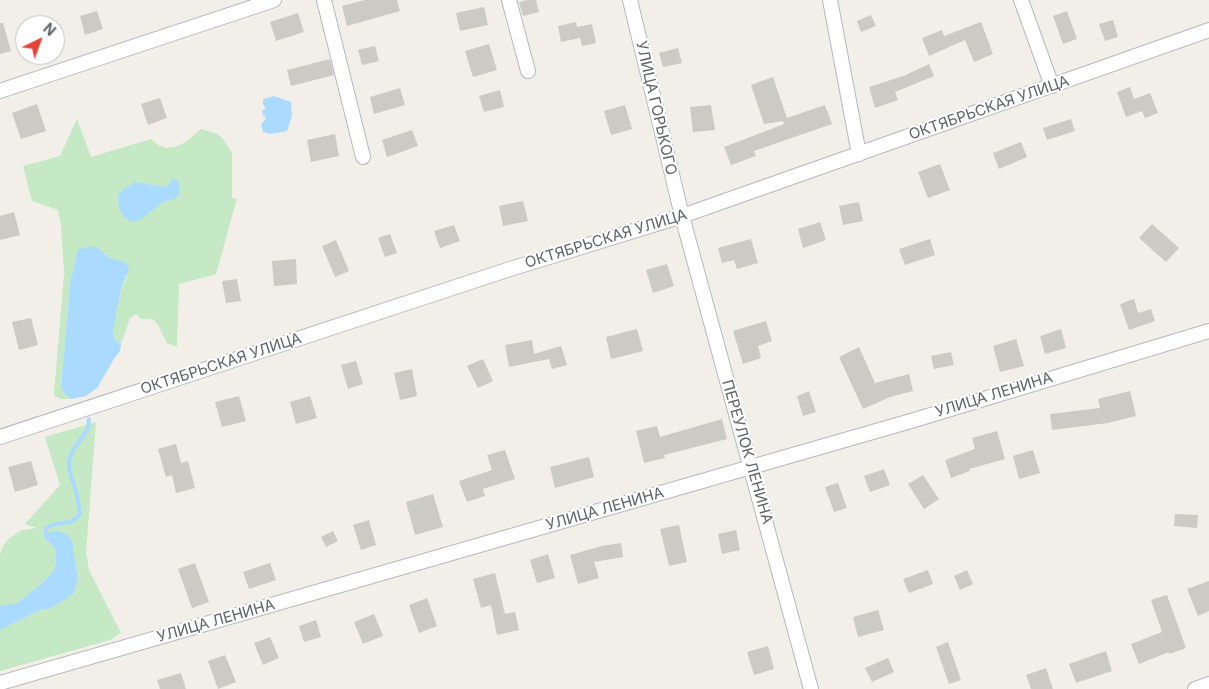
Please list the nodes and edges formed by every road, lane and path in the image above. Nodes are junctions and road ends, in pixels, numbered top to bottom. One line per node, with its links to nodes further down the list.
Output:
1 (274, 0): 10 (street)
2 (324, 0): 12 (street)
3 (509, 0): 8 (street)
4 (630, 0): 13 (street, УЛИЦА ГОРЬКОГО)
5 (830, 0): 11 (street)
6 (1021, 0): 9 (street)
7 (1209, 30): 9 (street, ОКТЯБРЬСКАЯ УЛИЦА)
8 (528, 71)
9 (1052, 86): 11 (street, ОКТЯБРЬСКАЯ УЛИЦА)
10 (0, 90)
11 (859, 154): 13 (street, ОКТЯБРЬСКАЯ УЛИЦА)
12 (363, 157)
13 (682, 216): 15 (street, ОКТЯБРЬСКАЯ УЛИЦА); 16 (street, ПЕРЕУЛОК ЛЕНИНА)
14 (1209, 331): 16 (street, УЛИЦА ЛЕНИНА)
15 (0, 437)
16 (752, 467): 17 (street, УЛИЦА ЛЕНИНА); 19 (street, ПЕРЕУЛОК ЛЕНИНА)
17 (0, 683)
18 (1209, 684): 20 (street)
19 (811, 689)
20 (1195, 689)

